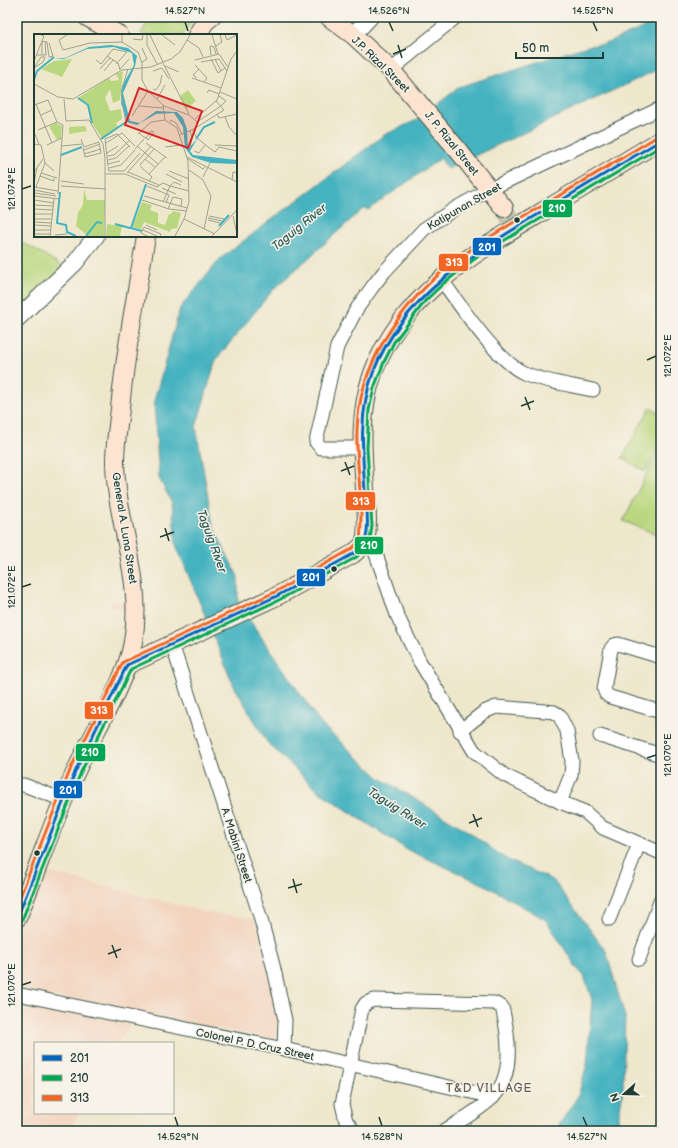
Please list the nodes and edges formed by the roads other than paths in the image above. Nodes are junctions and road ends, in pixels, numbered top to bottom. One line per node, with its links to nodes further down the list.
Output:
1 (87, 17): 5 (main road)
2 (329, 17): 6 (main road, J.P. Rizal Street)
3 (370, 17): 6 (street)
4 (456, 17): 7 (street)
5 (117, 34)
6 (353, 35): 7 (main road, J.P. Rizal Street)
7 (391, 70): 8 (main road, J.P. Rizal Street)
8 (414, 96): 11 (main road, J. P. Rizal Street)
9 (661, 108): 11 (street, Katipunan Street)
10 (661, 140): 12 (main road)
11 (490, 190): 12 (main road, J. P. Rizal Street); 18 (street, Katipunan Street)
12 (510, 219): 15 (main road)
13 (95, 237): 16 (street)
14 (146, 237): 22 (main road, General A. Luna Street)
15 (441, 279): 17 (street); 18 (main road)
16 (17, 319)
17 (593, 390)
18 (362, 448): 19 (main road)
19 (366, 536): 20 (main road); 24 (street)
20 (172, 644): 22 (main road); 37 (street, A. Mabini Street)
21 (661, 657): 23 (street)
22 (127, 665): 28 (main road, General A. Luna Street)
23 (661, 712)
24 (460, 731): 29 (street); 29 (street)
25 (600, 736): 26 (street)
26 (661, 755)
27 (17, 785): 28 (street)
28 (64, 800): 33 (main road, General A. Luna Street)
29 (560, 802): 30 (street)
30 (639, 844): 31 (street); 34 (street)
31 (661, 853)
32 (661, 899): 35 (street)
33 (17, 918)
34 (609, 918)
35 (639, 960)
36 (17, 994): 37 (street, Colonel P. D. Cruz Street)
37 (284, 1049): 38 (street, Colonel P. D. Cruz Street)
38 (349, 1065): 39 (street, Colonel P. D. Cruz Street); 39 (street); 40 (street)
39 (493, 1097): 41 (street)
40 (354, 1131)
41 (444, 1131)

